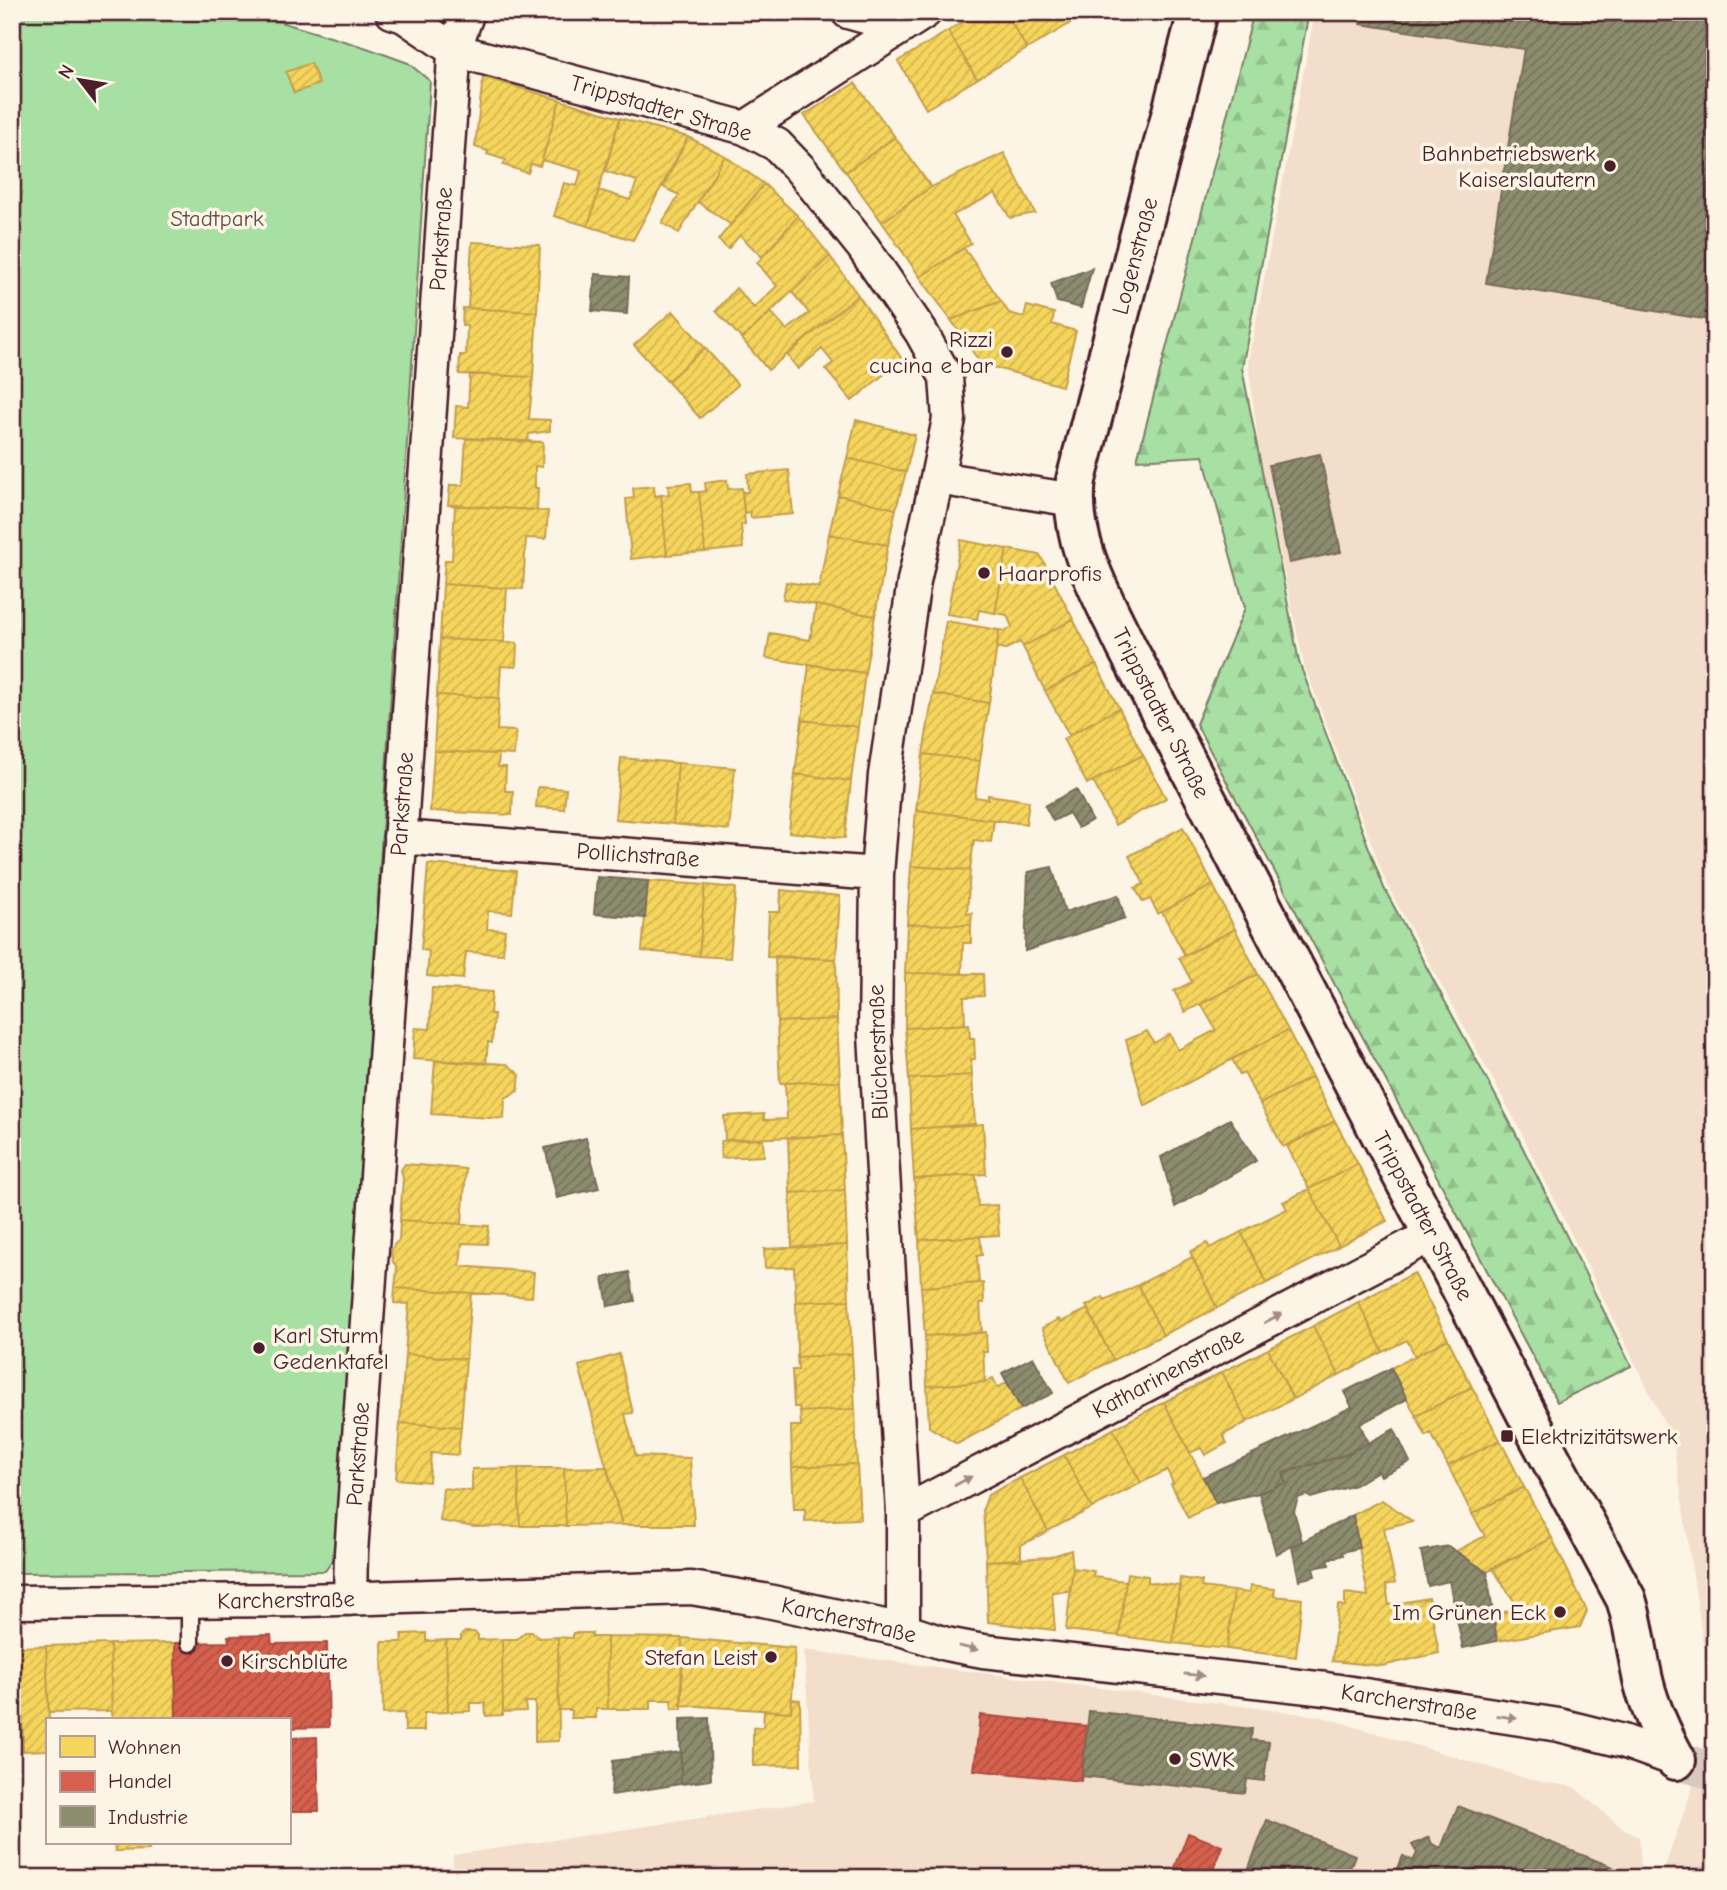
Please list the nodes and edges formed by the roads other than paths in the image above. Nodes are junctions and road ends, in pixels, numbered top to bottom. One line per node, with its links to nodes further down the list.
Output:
1 (392, 12): 6 (street, Trippstadter Straße)
2 (468, 12): 6 (street, Parkstraße)
3 (848, 12): 5 (street)
4 (1198, 12): 9 (main road, Logenstraße)
5 (913, 20): 7 (street)
6 (454, 50): 7 (street, Trippstadter Straße); 10 (street, Parkstraße)
7 (745, 128): 8 (street, Trippstadter Straße)
8 (937, 478): 9 (street); 11 (street, Blücherstraße)
9 (1073, 500): 12 (main road, Trippstadter Straße)
10 (400, 836): 11 (street, Pollichstraße); 14 (street, Parkstraße)
11 (877, 874): 13 (street, Blücherstraße)
12 (1433, 1234): 13 (street, Katharinenstraße, one-way to 12); 19 (main road, Trippstadter Straße)
13 (903, 1513): 17 (street, Blücherstraße)
14 (350, 1599): 15 (street, Karcherstraße); 17 (street, Karcherstraße)
15 (190, 1601): 16 (street, Karcherstraße); 18 (lane)
16 (12, 1602)
17 (903, 1630): 19 (street, Karcherstraße, one-way to 19)
18 (190, 1643)
19 (1676, 1760)

